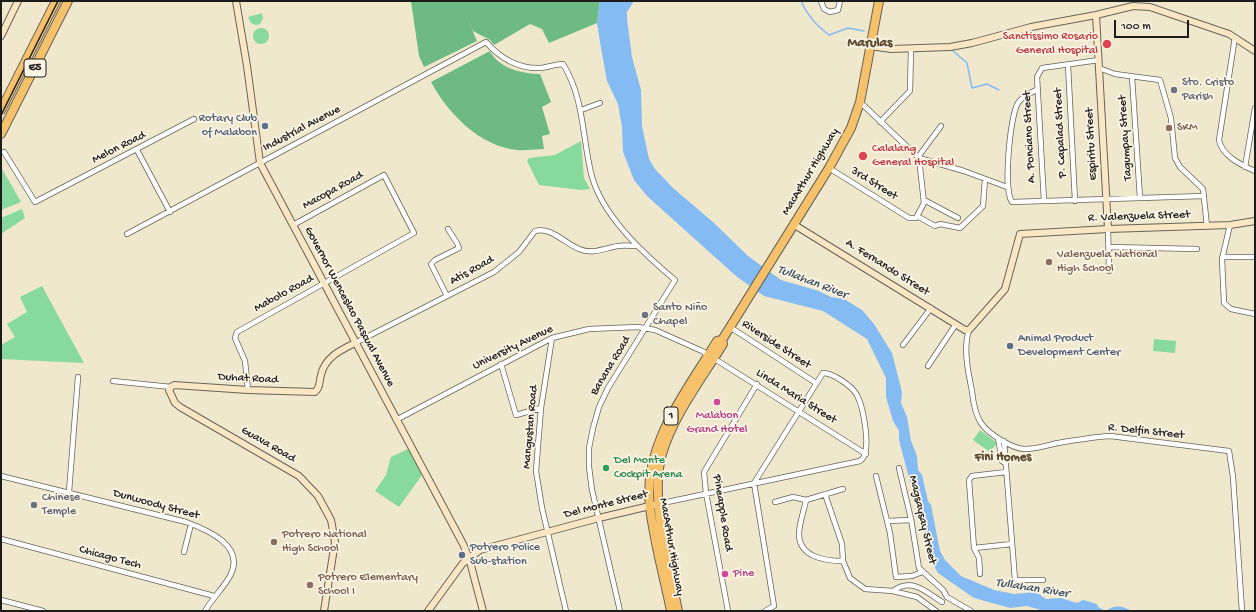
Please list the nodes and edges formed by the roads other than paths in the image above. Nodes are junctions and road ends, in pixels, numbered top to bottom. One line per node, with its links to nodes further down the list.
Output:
1 (18, 1): 10 (street)
2 (56, 1): 23 (highway, E5)
3 (68, 1): 28 (highway, E5)
4 (236, 1): 32 (street, Governor Wenceslao Pascual Avenue)
5 (821, 1): 6 (street)
6 (840, 1)
7 (879, 1): 12 (highway, MacArthur Highway / 1)
8 (1151, 4): 9 (street); 11 (street)
9 (1096, 16): 13 (street); 15 (street, Espiritu Street)
10 (1, 36)
11 (1235, 37): 14 (street); 33 (street)
12 (870, 46): 13 (street); 20 (highway, MacArthur Highway / 1)
13 (911, 49): 26 (street)
14 (1255, 51)
15 (1099, 60): 16 (street); 17 (street, Espiritu Street)
16 (1068, 64): 19 (street, A. Ponciano Street); 43 (street, P. Capalad Street)
17 (1100, 68): 18 (street); 40 (street, Espiritu Street)
18 (1132, 77): 38 (street); 39 (street, Tagumpay Street)
19 (1038, 89): 37 (street); 42 (street, A. Ponciano Street)
20 (860, 102): 26 (street); 34 (highway, MacArthur Highway / 1)
21 (600, 103): 24 (street)
22 (1255, 108): 33 (street)
23 (1, 110)
24 (581, 110): 32 (street, Industrial Avenue); 56 (street)
25 (194, 119): 29 (street, Melon Road)
26 (880, 122): 31 (street)
27 (941, 126): 31 (street)
28 (1, 134)
29 (137, 150): 30 (street, Melon Road); 44 (street)
30 (4, 152)
31 (918, 157): 36 (street); 41 (street)
32 (260, 163): 44 (street, Industrial Avenue); 49 (street, Governor Wenceslao Pascual Avenue)
33 (1246, 167): 35 (street)
34 (829, 168): 45 (street, 3rd Street); 48 (highway, MacArthur Highway / 1)
35 (1255, 171)
36 (985, 179): 37 (street); 45 (street)
37 (1007, 187): 42 (street)
38 (1204, 196): 39 (street); 51 (street)
39 (1140, 198): 40 (street)
40 (1106, 199): 43 (street); 53 (street, Espiritu Street)
41 (924, 200): 45 (street); 46 (street)
42 (1044, 201): 43 (street)
43 (1075, 201)
44 (170, 212): 55 (street, Industrial Avenue)
45 (917, 216)
46 (958, 218)
47 (1255, 221): 50 (street, R. Valenzuela Street)
48 (793, 224): 64 (street, A. Fernando Street); 67 (highway, MacArthur Highway / 1)
49 (293, 225): 54 (street, Macopa Road); 62 (street, Governor Wenceslao Pascual Avenue)
50 (1230, 225): 51 (street, R. Valenzuela Street); 59 (street)
51 (1207, 226): 53 (street, R. Valenzuela Street)
52 (448, 229): 63 (street)
53 (1108, 229): 57 (street, Espiritu Street); 69 (street, R. Valenzuela Street)
54 (414, 233): 62 (street, Mabolo Road)
55 (128, 234)
56 (637, 246): 63 (street, Atis Road); 68 (street, Banana Road)
57 (1109, 247): 58 (street); 61 (street, Espiritu Street)
58 (1197, 248)
59 (1223, 257): 60 (street); 65 (street)
60 (1255, 257)
61 (1109, 271)
62 (324, 283): 71 (street, Governor Wenceslao Pascual Avenue); 81 (street, Mabolo Road)
63 (447, 296): 71 (street, Atis Road)
64 (931, 308): 66 (street, A. Fernando Street); 72 (street)
65 (1255, 314)
66 (956, 324): 69 (street, A. Fernando Street); 75 (street)
67 (730, 327): 73 (highway, MacArthur Highway / 1); 78 (street, Riverside Street)
68 (646, 328): 70 (street, University Avenue); 73 (street, University Avenue); 101 (street, Banana Road)
69 (969, 330): 85 (street, R. Delfin Street)
70 (552, 338): 74 (street, University Avenue); 82 (street, Mangustan Road)
71 (355, 343): 81 (street, Duhat Road); 84 (street, Governor Wenceslao Pascual Avenue)
72 (903, 345)
73 (711, 357): 79 (street, Linda Maria Street); 100 (highway, MacArthur Highway / 1)
74 (501, 364): 82 (street); 84 (street, University Avenue)
75 (928, 366)
76 (78, 377): 95 (street)
77 (113, 381): 80 (street, Duhat Road)
78 (816, 383): 83 (street); 87 (street, Riverside Street)
79 (757, 384): 83 (street, Linda Maria Street); 96 (street, Pineapple Road)
80 (171, 386): 81 (street, Duhat Road); 122 (street, Guava Road)
81 (248, 390)
82 (541, 408): 105 (street, Mangustan Road)
83 (799, 411): 87 (street, Linda Maria Street); 93 (street)
84 (396, 420): 110 (street, Governor Wenceslao Pascual Avenue)
85 (998, 438): 86 (street, R. Delfin Street); 88 (street)
86 (1004, 441): 88 (street); 133 (street, R. Delfin Street)
87 (866, 454): 93 (street, Del Monte Street)
88 (1004, 463): 90 (street)
89 (898, 468): 102 (street, Magsaysay Street)
90 (1006, 472): 107 (street); 108 (street)
91 (1, 476): 95 (street, Dunwoody Street)
92 (876, 476): 103 (street)
93 (754, 483): 96 (street, Del Monte Street); 130 (street)
94 (843, 489): 97 (street)
95 (69, 492): 104 (street, Dunwoody Street)
96 (706, 493): 100 (street, Del Monte Street); 129 (street, Pineapple Road)
97 (825, 494): 98 (street); 111 (street)
98 (806, 500): 99 (street); 111 (street)
99 (775, 502)
100 (654, 505): 101 (street, Del Monte Street); 127 (highway, MacArthur Highway / 1); 128 (highway, MacArthur Highway / 1)
101 (599, 518): 105 (street, Del Monte Street); 126 (street, Banana Road)
102 (911, 520): 103 (street); 112 (street, Magsaysay Street)
103 (887, 521): 112 (street)
104 (191, 524): 109 (street); 116 (street, Dunwoody Street)
105 (547, 531): 110 (street, Del Monte Street); 125 (street, Mangustan Road)
106 (1, 539): 116 (street, Chicago Tech)
107 (1012, 544): 108 (street); 114 (street)
108 (974, 548): 113 (street)
109 (184, 552)
110 (469, 558): 123 (street, Del Monte Street); 124 (street, Governor Wenceslao Pascual Avenue)
111 (843, 561): 115 (street)
112 (922, 572): 117 (street, Magsaysay Street)
113 (980, 574)
114 (1042, 580)
115 (893, 591): 119 (street); 131 (street)
116 (214, 596): 121 (street, Dunwoody Street)
117 (946, 597): 119 (street); 132 (street)
118 (1, 600): 120 (street)
119 (942, 602): 131 (street)
120 (43, 611)
121 (205, 611)
122 (324, 611)
123 (428, 611)
124 (483, 611)
125 (566, 611)
126 (620, 611)
127 (671, 611)
128 (678, 611)
129 (728, 611)
130 (764, 611)
131 (937, 611)
132 (970, 611)
133 (1242, 611)

